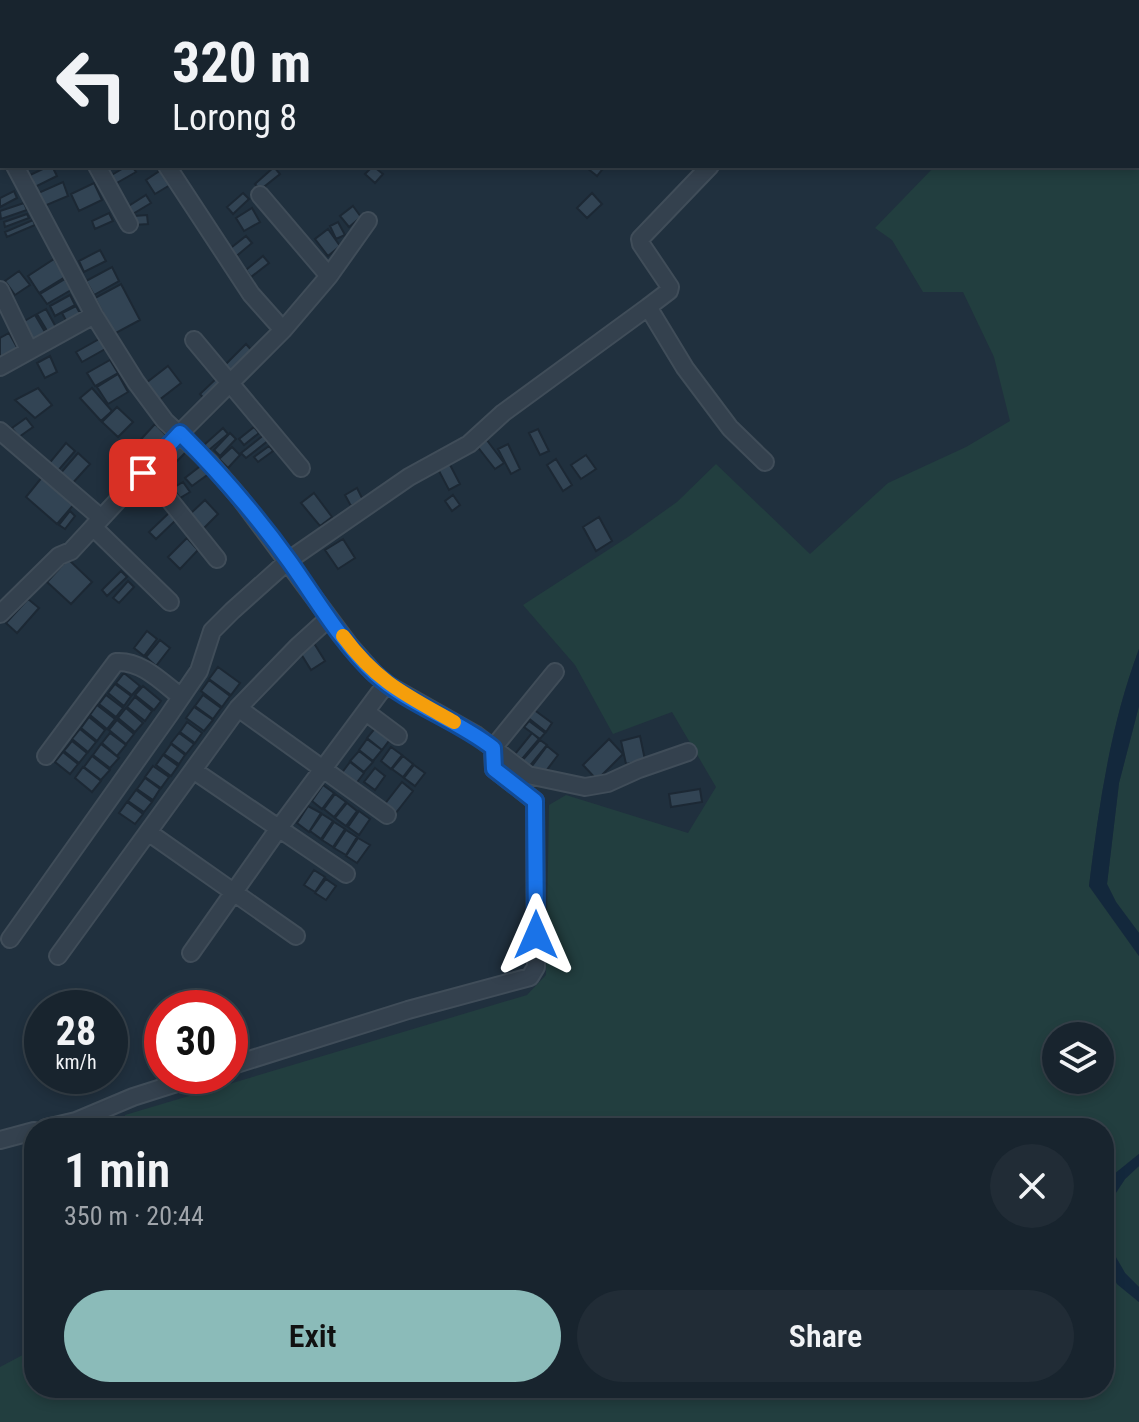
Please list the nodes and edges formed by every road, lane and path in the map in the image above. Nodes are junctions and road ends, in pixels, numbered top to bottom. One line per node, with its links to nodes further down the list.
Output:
1 (16, 168): 11 (street)
2 (98, 168): 7 (street)
3 (168, 168): 12 (street)
4 (708, 168): 10 (street)
5 (260, 195): 8 (street)
6 (368, 221): 8 (street)
7 (129, 224)
8 (329, 276): 12 (street)
9 (0, 290): 14 (street)
10 (648, 307): 19 (street); 24 (street)
11 (94, 315): 14 (street); 18 (street)
12 (283, 330): 16 (street)
13 (194, 340): 16 (street)
14 (29, 350): 15 (street)
15 (0, 367)
16 (231, 383): 18 (street); 20 (street)
17 (0, 431): 22 (street)
18 (180, 433): 21 (street); 24 (street)
19 (765, 462)
20 (301, 468)
21 (143, 473): 22 (street); 23 (street)
22 (96, 522): 25 (street); 26 (street)
23 (217, 559)
24 (289, 560): 27 (street); 30 (street)
25 (170, 602)
26 (0, 614)
27 (329, 618): 29 (street); 31 (street)
28 (555, 672): 34 (street)
29 (386, 684): 32 (street); 34 (street)
30 (181, 697): 36 (street); 45 (street)
31 (238, 708): 37 (street); 38 (street)
32 (366, 712): 33 (street); 37 (street)
33 (398, 736)
34 (493, 748): 35 (street); 48 (street)
35 (688, 752)
36 (46, 756)
37 (323, 768): 39 (street); 40 (street)
38 (193, 770): 40 (street); 41 (street)
39 (387, 815)
40 (279, 828): 42 (street); 43 (street)
41 (148, 832): 43 (street); 47 (street)
42 (346, 874)
43 (234, 892): 44 (street); 46 (street)
44 (296, 936)
45 (10, 939)
46 (191, 953)
47 (58, 956)
48 (248, 1060)
49 (144, 1094): 50 (street)
50 (83, 1118)
51 (24, 1134): 52 (street)
52 (0, 1140)

